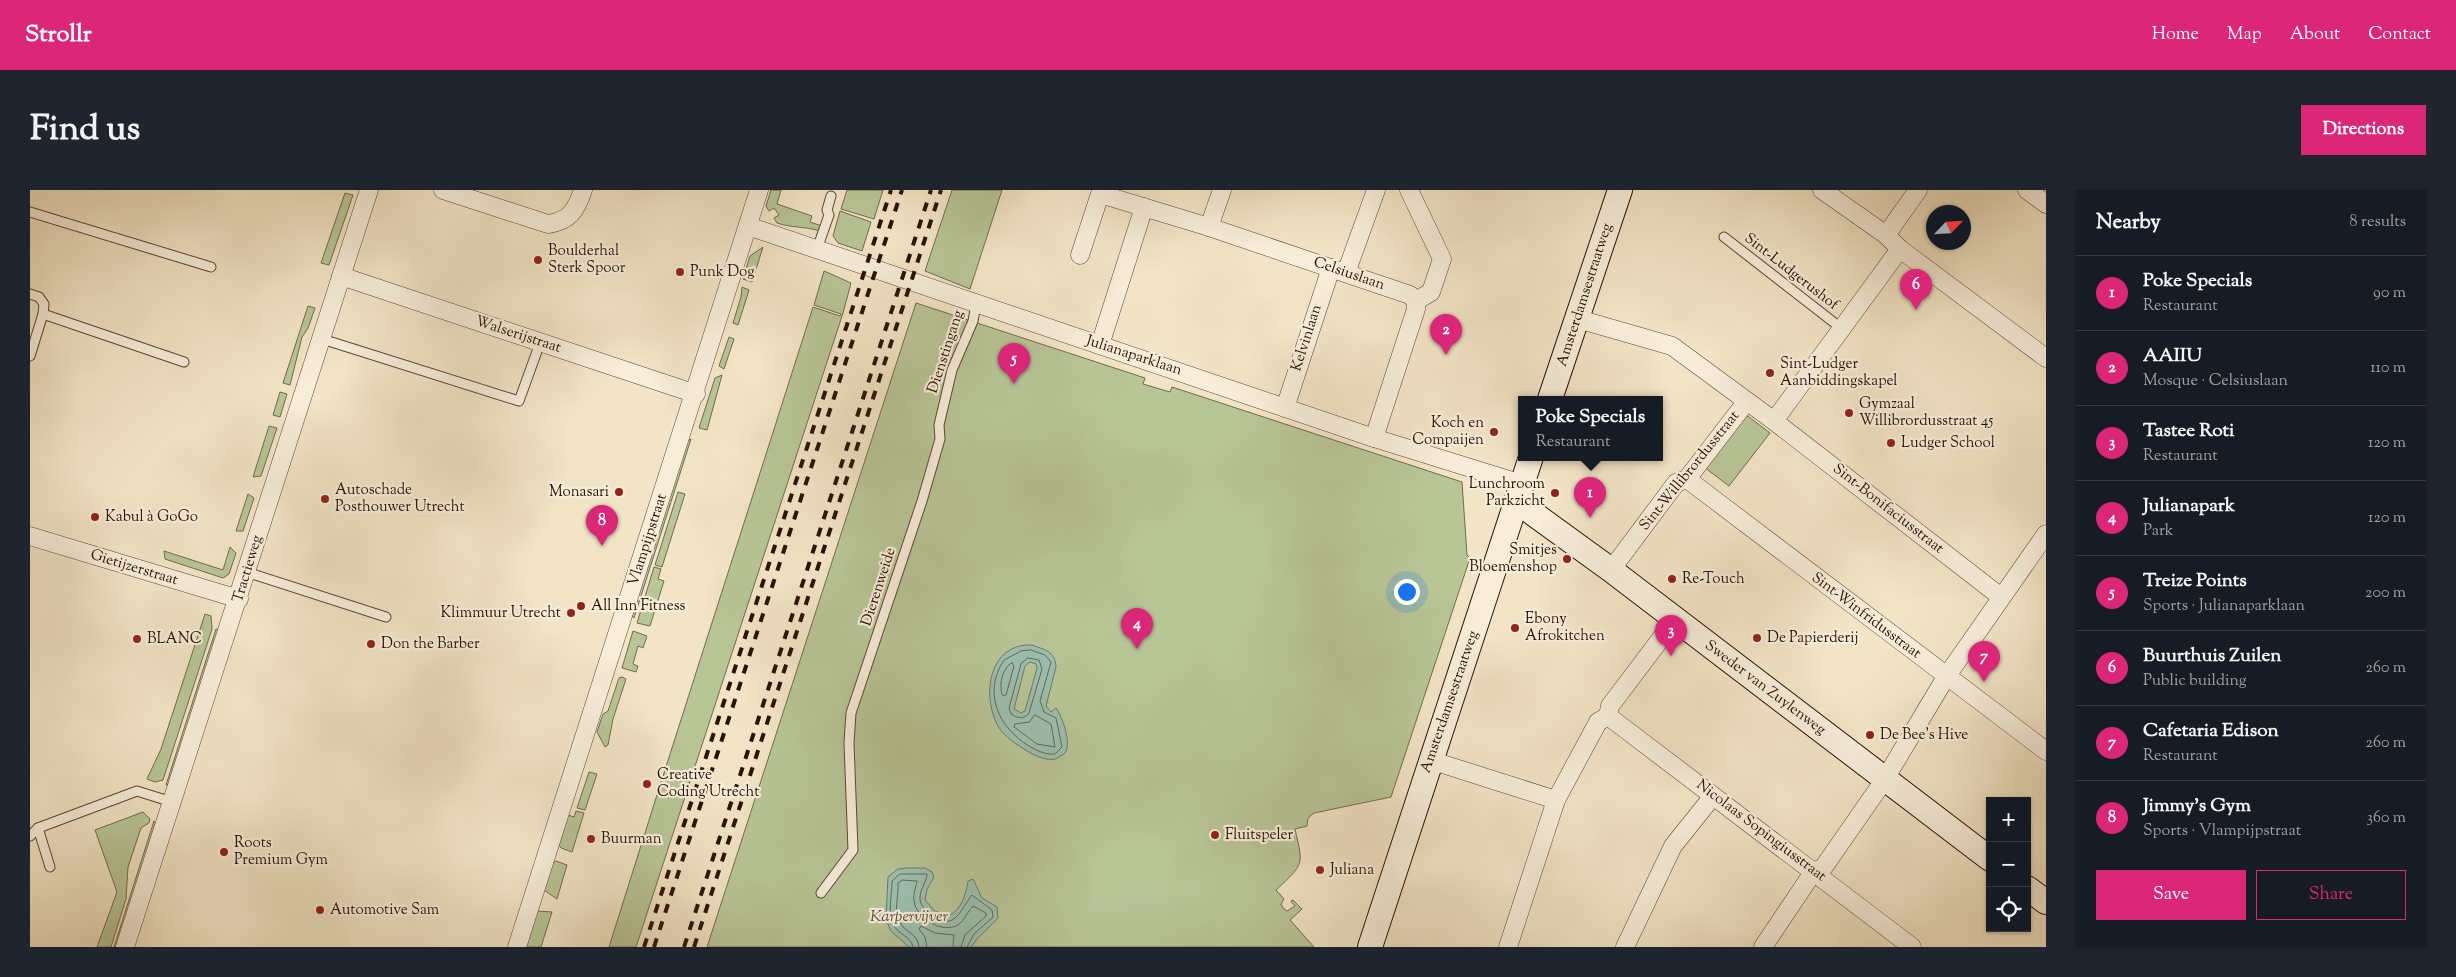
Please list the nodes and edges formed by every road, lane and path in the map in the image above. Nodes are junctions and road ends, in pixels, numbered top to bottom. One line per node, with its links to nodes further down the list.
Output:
1 (369, 190): 26 (street, Tractieweg)
2 (444, 190): 3 (street)
3 (583, 190)
4 (759, 190): 17 (street, Vlampijpstraat)
5 (1222, 190): 18 (street)
6 (1376, 190): 25 (street, Kelvinlaan)
7 (1409, 190): 28 (street)
8 (1620, 190): 31 (main road, Amsterdamsestraatweg)
9 (1822, 190): 19 (street)
10 (1918, 190): 19 (street)
11 (2028, 190): 14 (street)
12 (1097, 192): 15 (street, Celsiuslaan); 23 (street, Celsiuslaan)
13 (832, 196): 21 (lane)
14 (2046, 204)
15 (1144, 207): 18 (street, Celsiuslaan); 35 (street)
16 (30, 212): 24 (lane)
17 (748, 226): 21 (street, Julianaparklaan); 39 (street, Vlampijpstraat)
18 (1209, 227): 25 (street, Celsiuslaan)
19 (1886, 235): 22 (street)
20 (1724, 237): 32 (lane, Sint-Ludgerushof)
21 (817, 249): 29 (street, Julianaparklaan)
22 (1900, 249): 32 (street); 37 (street)
23 (1080, 256)
24 (211, 267)
25 (1338, 270): 28 (street, Celsiuslaan); 42 (street, Kelvinlaan)
26 (341, 276): 33 (street, Tractieweg); 34 (street, Walserijstraat)
27 (30, 294): 30 (lane)
28 (1416, 301): 44 (street)
29 (976, 304): 35 (street, Julianaparklaan); 45 (lane, Dienstingang)
30 (43, 314): 36 (lane); 38 (lane)
31 (1578, 319): 40 (main road, Amsterdamsestraatweg); 41 (street)
32 (1841, 328): 43 (street)
33 (322, 339): 34 (lane); 52 (street, Tractieweg)
34 (540, 343): 39 (street, Walserijstraat)
35 (1100, 345): 42 (street, Julianaparklaan)
36 (30, 356)
37 (2046, 358)
38 (184, 362)
39 (696, 394): 73 (street, Vlampijpstraat)
40 (1551, 396)
41 (1746, 402): 43 (street, Sint-Willibrordusstraat); 47 (street, Sint-Willibrordusstraat)
42 (1285, 408): 44 (street, Julianaparklaan)
43 (1774, 421): 53 (street, Sint-Bonifaciusstraat)
44 (1374, 438): 48 (street, Julianaparklaan)
45 (940, 439): 70 (lane, Dierenweide)
46 (1530, 461): 48 (main road, Amsterdamsestraatweg)
47 (1687, 479): 51 (street, Sint-Willibrordusstraat); 57 (street, Sint-Winfridusstraat)
48 (1519, 492): 51 (main road, Sweder van Zuylenweg); 60 (main road, Amsterdamsestraatweg)
49 (2046, 534): 53 (street)
50 (30, 536): 54 (street, Gietijzerstraat)
51 (1611, 570): 56 (main road, Sweder van Zuylenweg)
52 (246, 572): 54 (street, Tractieweg); 55 (lane)
53 (2001, 597): 57 (street)
54 (238, 599): 64 (street, Tractieweg)
55 (386, 617)
56 (1675, 620): 58 (street); 61 (main road, Sweder van Zuylenweg)
57 (1946, 677): 59 (street, Sint-Winfridusstraat); 61 (street)
58 (1608, 716): 62 (street, Nicolaas Sopingiusstraat); 63 (street)
59 (2045, 747)
60 (1430, 760): 63 (street); 74 (main road, Amsterdamsestraatweg)
61 (1884, 779): 66 (main road, Sweder van Zuylenweg); 68 (street)
62 (1713, 796): 68 (street, Nicolaas Sopingiusstraat); 76 (street)
63 (1556, 800): 75 (street)
64 (172, 802): 65 (lane); 72 (street, Tractieweg)
65 (32, 832): 67 (lane)
66 (1986, 856)
67 (50, 866)
68 (1814, 871): 77 (street); 78 (street, Nicolaas Sopingiusstraat)
69 (2031, 891): 71 (main road)
70 (821, 893)
71 (2046, 902)
72 (125, 947)
73 (517, 947)
74 (1370, 947)
75 (1508, 947)
76 (1625, 947)
77 (1763, 947)
78 (1912, 947)

